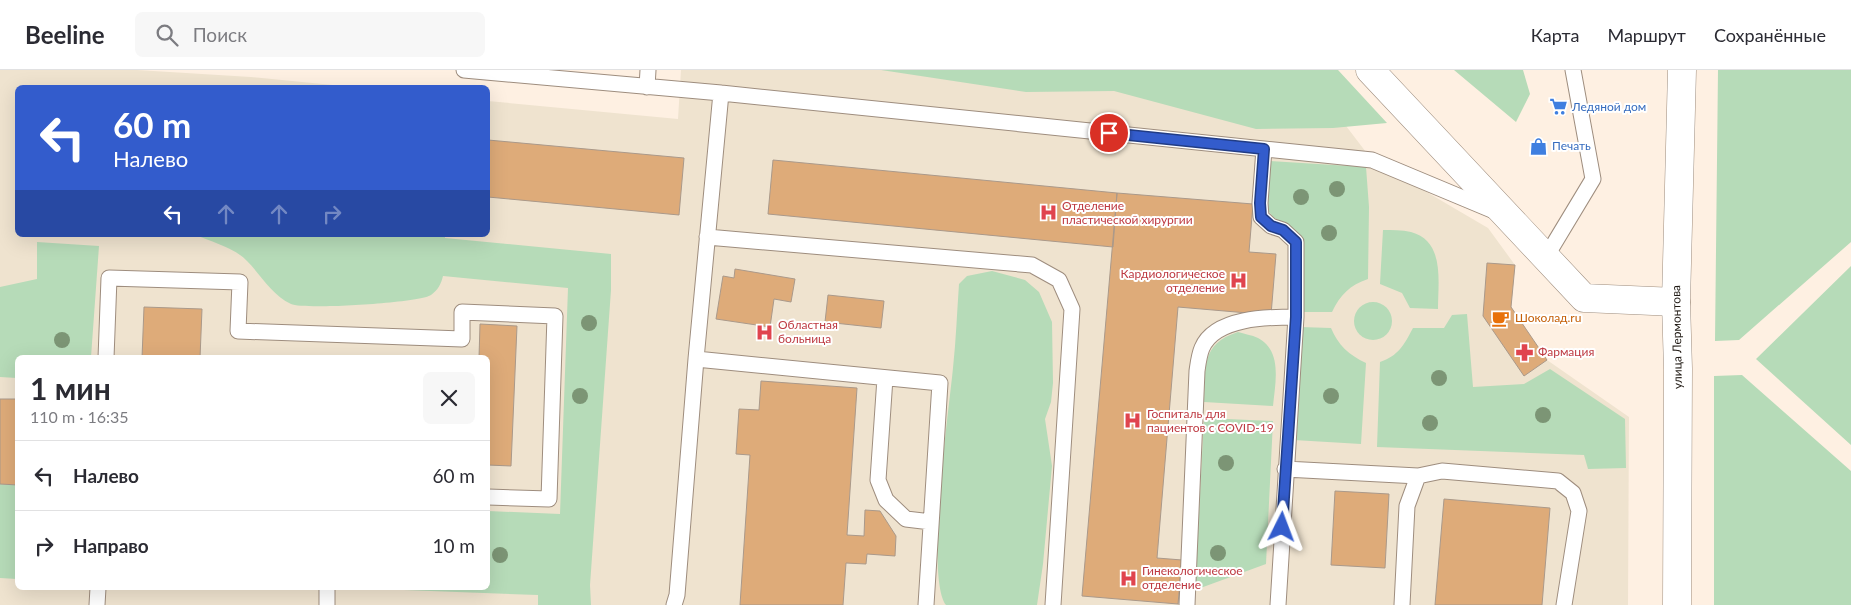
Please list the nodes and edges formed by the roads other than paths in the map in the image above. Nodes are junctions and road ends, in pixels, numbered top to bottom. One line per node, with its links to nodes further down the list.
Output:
1 (464, 70): 6 (lane)
2 (648, 70): 6 (lane)
3 (1370, 70): 9 (main road)
4 (1574, 70): 11 (lane)
5 (1682, 70): 12 (main road, улица Лермонтова)
6 (647, 87): 7 (lane)
7 (721, 93): 8 (lane); 10 (lane)
8 (1264, 149): 9 (lane); 13 (lane)
9 (1509, 217): 11 (main road)
10 (707, 237): 15 (lane); 27 (lane)
11 (1546, 257): 12 (main road)
12 (1676, 302): 33 (main road, улица Лермонтова)
13 (1296, 317): 17 (lane); 28 (lane)
14 (106, 355): 19 (lane)
15 (696, 359): 16 (lane); 25 (lane)
16 (885, 378): 20 (lane); 20 (lane)
17 (1285, 469): 18 (lane); 29 (lane)
18 (1418, 476): 31 (lane); 32 (lane)
19 (490, 497)
20 (931, 522): 26 (lane)
21 (98, 590): 23 (lane)
22 (327, 590): 24 (lane)
23 (97, 605)
24 (327, 605)
25 (674, 605)
26 (926, 605)
27 (1053, 605)
28 (1187, 605)
29 (1277, 605): 30 (lane)
30 (1288, 605)
31 (1402, 605)
32 (1564, 605)
33 (1677, 605)

